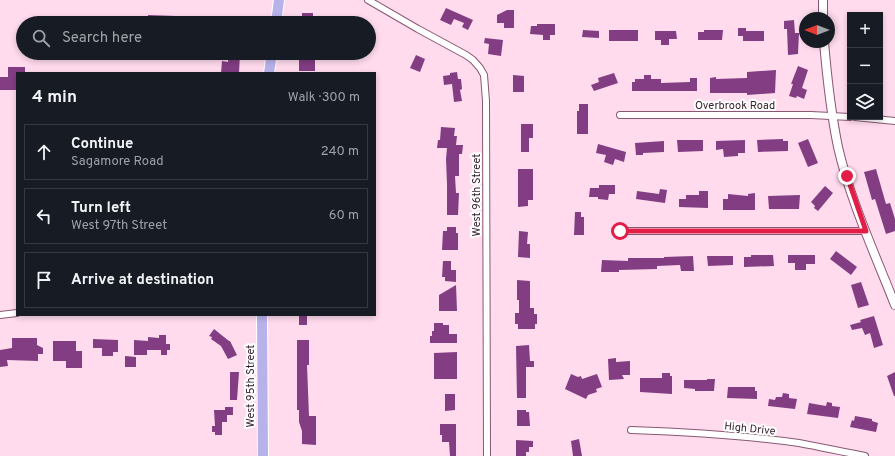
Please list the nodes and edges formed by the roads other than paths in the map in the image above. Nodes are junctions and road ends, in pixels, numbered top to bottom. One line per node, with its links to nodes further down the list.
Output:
1 (279, 0): 5 (main road)
2 (368, 0): 23 (street, West 96th Street)
3 (823, 0): 4 (street)
4 (823, 12)
5 (277, 16)
6 (824, 48): 10 (street)
7 (271, 60): 8 (main road)
8 (269, 72)
9 (620, 115): 10 (street, Overbrook Road)
10 (832, 116): 11 (street, Overbrook Road); 15 (street)
11 (847, 117)
12 (883, 120): 13 (street)
13 (895, 121)
14 (620, 231): 15 (street)
15 (866, 231): 16 (street)
16 (892, 288): 17 (street)
17 (895, 305)
18 (16, 313): 19 (street)
19 (0, 315)
20 (262, 316): 22 (main road, West 95th Street)
21 (631, 430): 24 (street, High Drive)
22 (263, 456)
23 (487, 456)
24 (865, 456)

